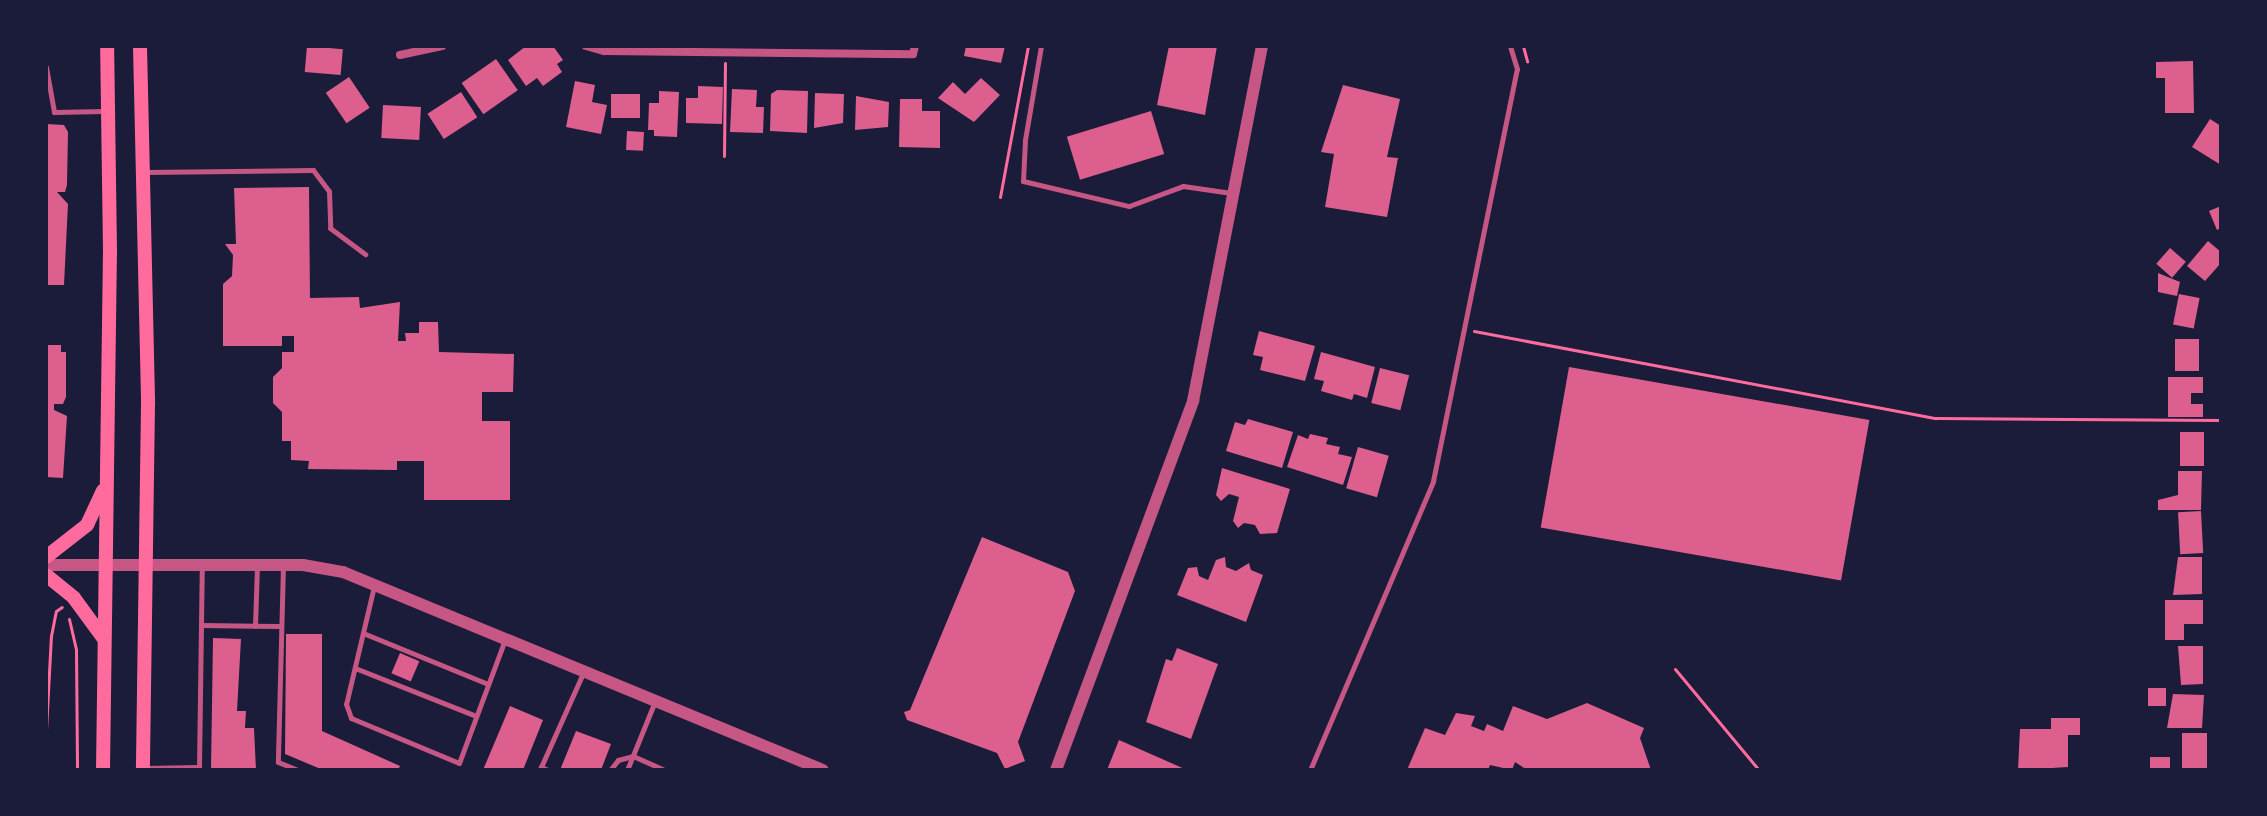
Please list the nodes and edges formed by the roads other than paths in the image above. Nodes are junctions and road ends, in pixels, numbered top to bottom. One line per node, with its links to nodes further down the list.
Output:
1 (107, 46): 12 (main road)
2 (140, 46): 13 (main road)
3 (442, 46): 10 (street)
4 (586, 46): 9 (street)
5 (915, 46): 9 (street)
6 (1041, 46): 14 (lane)
7 (1262, 46): 14 (street)
8 (1510, 46): 52 (lane)
9 (704, 48)
10 (400, 55)
11 (46, 67): 12 (lane)
12 (109, 111): 16 (main road)
13 (144, 172): 15 (lane); 18 (main road)
14 (1233, 193): 51 (street)
15 (365, 254)
16 (106, 483): 17 (main road); 19 (main road)
17 (46, 557)
18 (146, 563): 19 (street); 20 (street); 40 (main road)
19 (105, 564): 21 (street); 31 (main road)
20 (202, 564): 22 (street); 26 (lane)
21 (46, 565)
22 (257, 565): 23 (street); 27 (lane)
23 (283, 565): 25 (street); 28 (lane)
24 (46, 575): 31 (main road)
25 (375, 585): 29 (lane); 30 (street)
26 (201, 625): 27 (lane); 41 (lane)
27 (255, 626): 28 (lane)
28 (281, 626): 38 (lane)
29 (363, 633): 32 (lane); 34 (lane)
30 (506, 638): 33 (street); 34 (lane)
31 (104, 640): 43 (main road)
32 (355, 668): 36 (lane); 36 (lane)
33 (584, 670): 35 (street); 42 (lane)
34 (488, 684): 36 (lane)
35 (656, 700): 37 (lane); 39 (street)
36 (476, 717)
37 (633, 756): 47 (lane); 48 (lane); 49 (lane)
38 (278, 762): 44 (lane); 45 (lane)
39 (808, 768): 50 (street)
40 (143, 769): 41 (lane)
41 (199, 769)
42 (540, 769): 46 (lane)
43 (103, 770)
44 (277, 770)
45 (298, 770)
46 (548, 770)
47 (610, 770)
48 (627, 770)
49 (665, 770)
50 (823, 770)
51 (1056, 770)
52 (1310, 770)

